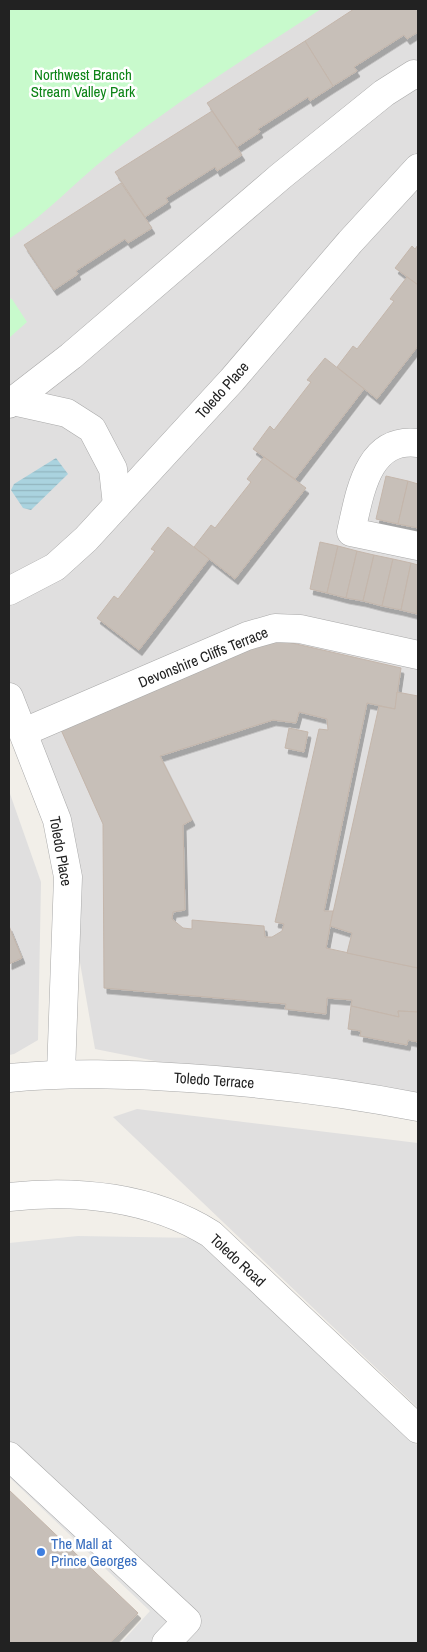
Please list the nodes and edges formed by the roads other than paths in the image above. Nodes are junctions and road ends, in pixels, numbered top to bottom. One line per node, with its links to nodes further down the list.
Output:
1 (418, 74): 3 (street)
2 (418, 168): 5 (street, Toledo Place)
3 (11, 402): 5 (street)
4 (418, 443): 6 (street)
5 (118, 505): 7 (street, Toledo Place)
6 (418, 546)
7 (9, 591)
8 (418, 655): 10 (street, Devonshire Cliffs Terrace)
9 (9, 697): 10 (street, Toledo Place)
10 (24, 732): 11 (street, Toledo Place)
11 (61, 1073): 12 (street, Toledo Terrace); 13 (street, Toledo Terrace)
12 (9, 1078)
13 (418, 1107)
14 (9, 1197): 15 (street, Toledo Road)
15 (418, 1429)
16 (9, 1456): 17 (street)
17 (166, 1643)

